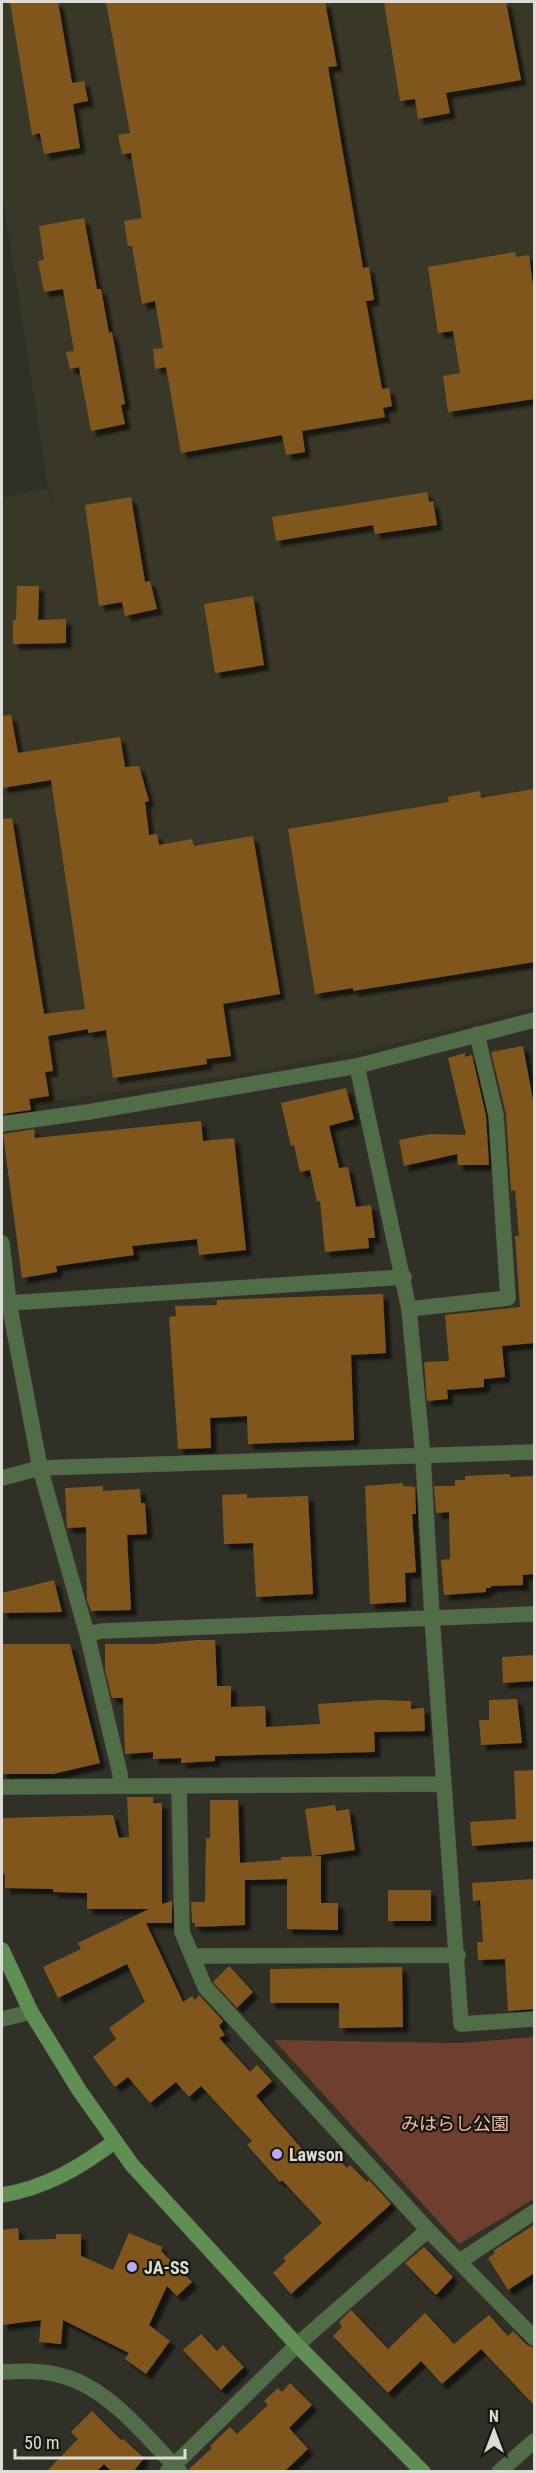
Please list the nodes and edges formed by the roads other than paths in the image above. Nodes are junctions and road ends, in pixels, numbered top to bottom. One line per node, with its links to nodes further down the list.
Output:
1 (534, 1020): 2 (street)
2 (477, 1034): 3 (street); 8 (street)
3 (357, 1066): 4 (street); 6 (street)
4 (2, 1124)
5 (2, 1243): 7 (street)
6 (404, 1277): 7 (street); 8 (street)
7 (9, 1303): 11 (street)
8 (410, 1309): 10 (street)
9 (534, 1452): 10 (street)
10 (423, 1457): 11 (street); 14 (street)
11 (40, 1468): 12 (street); 15 (street)
12 (2, 1478)
13 (534, 1614): 14 (street)
14 (432, 1617): 15 (street); 16 (street)
15 (87, 1634): 17 (street)
16 (443, 1784): 18 (street); 21 (street)
17 (121, 1786): 18 (street); 19 (street)
18 (178, 1786): 22 (street)
19 (2, 1787)
20 (2, 1950): 23 (street)
21 (458, 1955): 22 (street); 25 (street)
22 (192, 1956): 29 (street)
23 (31, 2012): 24 (street); 26 (street)
24 (2, 2019)
25 (534, 2019)
26 (114, 2142): 27 (street); 32 (street)
27 (2, 2196)
28 (534, 2212): 30 (street)
29 (428, 2230): 30 (street); 32 (street)
30 (460, 2261): 31 (street)
31 (534, 2338)
32 (297, 2345): 35 (street); 36 (street)
33 (2, 2372): 35 (street)
34 (534, 2440): 37 (street)
35 (173, 2469)
36 (423, 2472)
37 (499, 2472)

